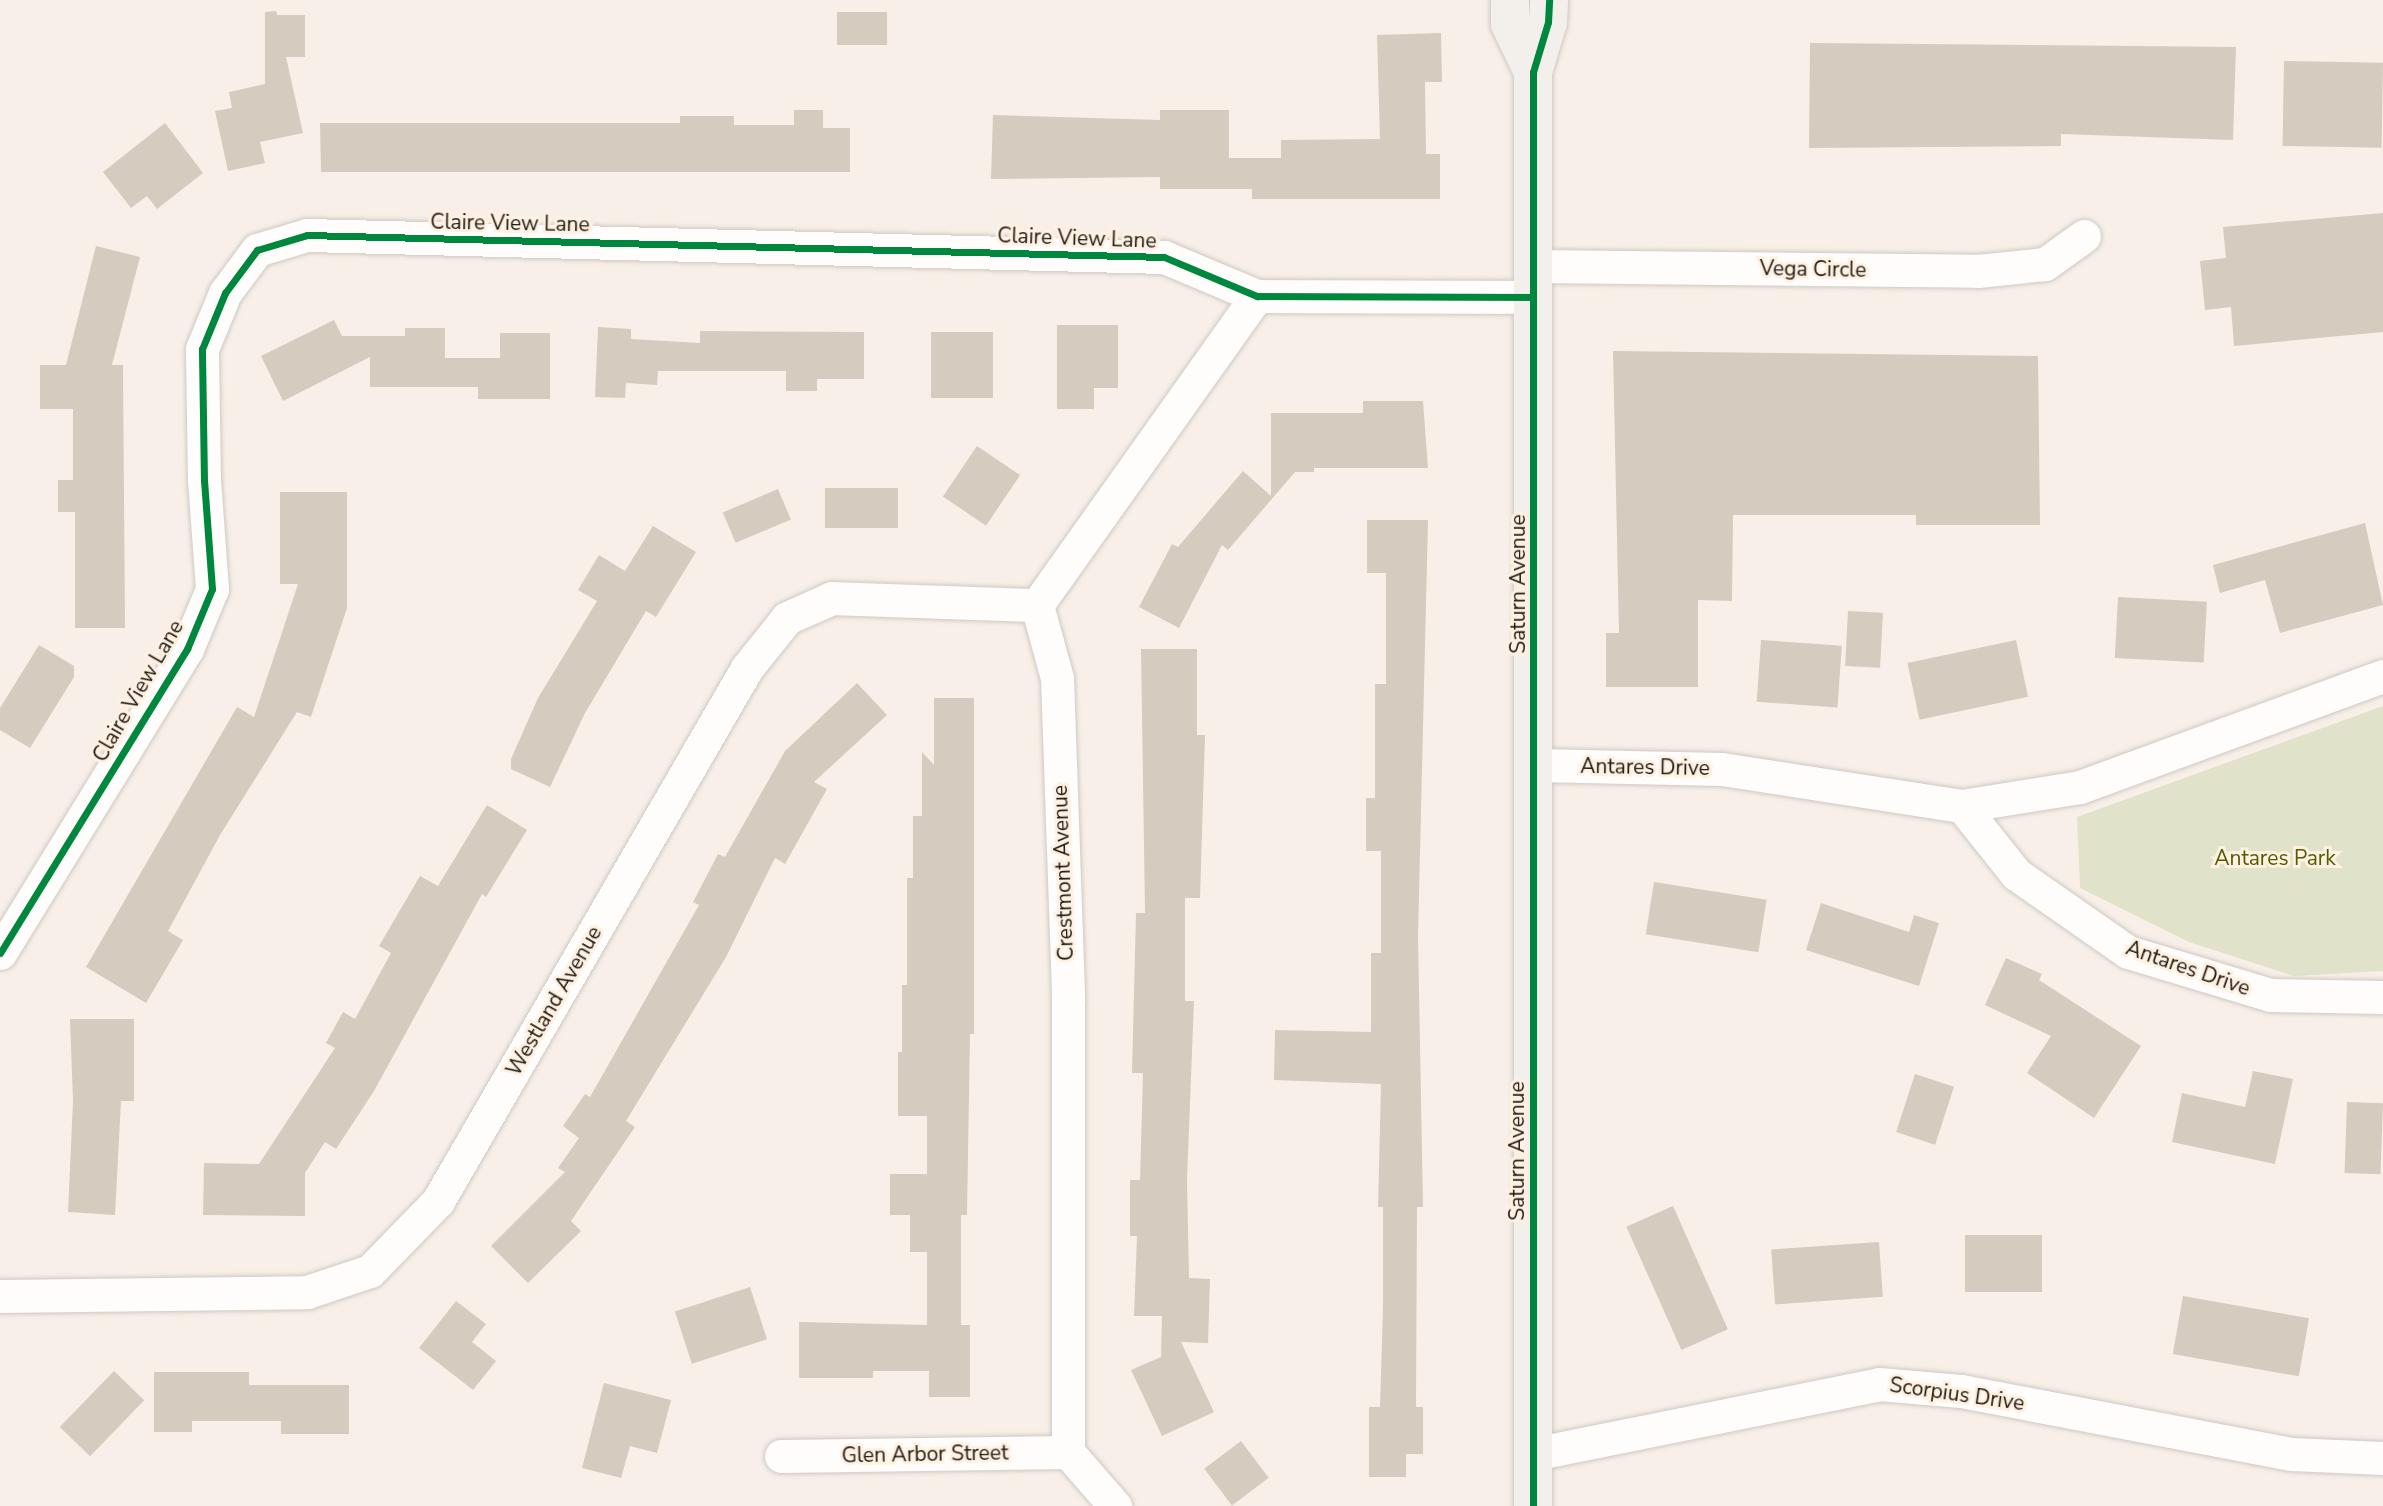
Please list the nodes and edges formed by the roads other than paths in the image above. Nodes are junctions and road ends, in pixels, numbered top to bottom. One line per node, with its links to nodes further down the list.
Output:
1 (1510, 0): 3 (street, Saturn Avenue)
2 (1549, 0): 3 (street, Saturn Avenue)
3 (1533, 72): 5 (street, Saturn Avenue)
4 (2084, 236): 5 (street, Vega Circle)
5 (1533, 282): 6 (street, Claire View Lane); 9 (street, Saturn Avenue)
6 (1257, 296): 7 (street); 11 (street, Claire View Lane)
7 (1037, 605): 13 (street, Westland Avenue); 14 (street, Crestmont Avenue)
8 (2383, 676): 10 (street, Antares Drive)
9 (1536, 765): 10 (street, Antares Drive); 15 (street, Saturn Avenue)
10 (1962, 806): 12 (street, Antares Drive)
11 (0, 953)
12 (2383, 997)
13 (0, 1296)
14 (1068, 1452): 16 (street, Glen Arbor Street); 18 (street)
15 (1533, 1454): 17 (street, Scorpius Drive); 19 (street, Saturn Avenue)
16 (781, 1456)
17 (2383, 1458)
18 (1115, 1506)
19 (1533, 1506)

